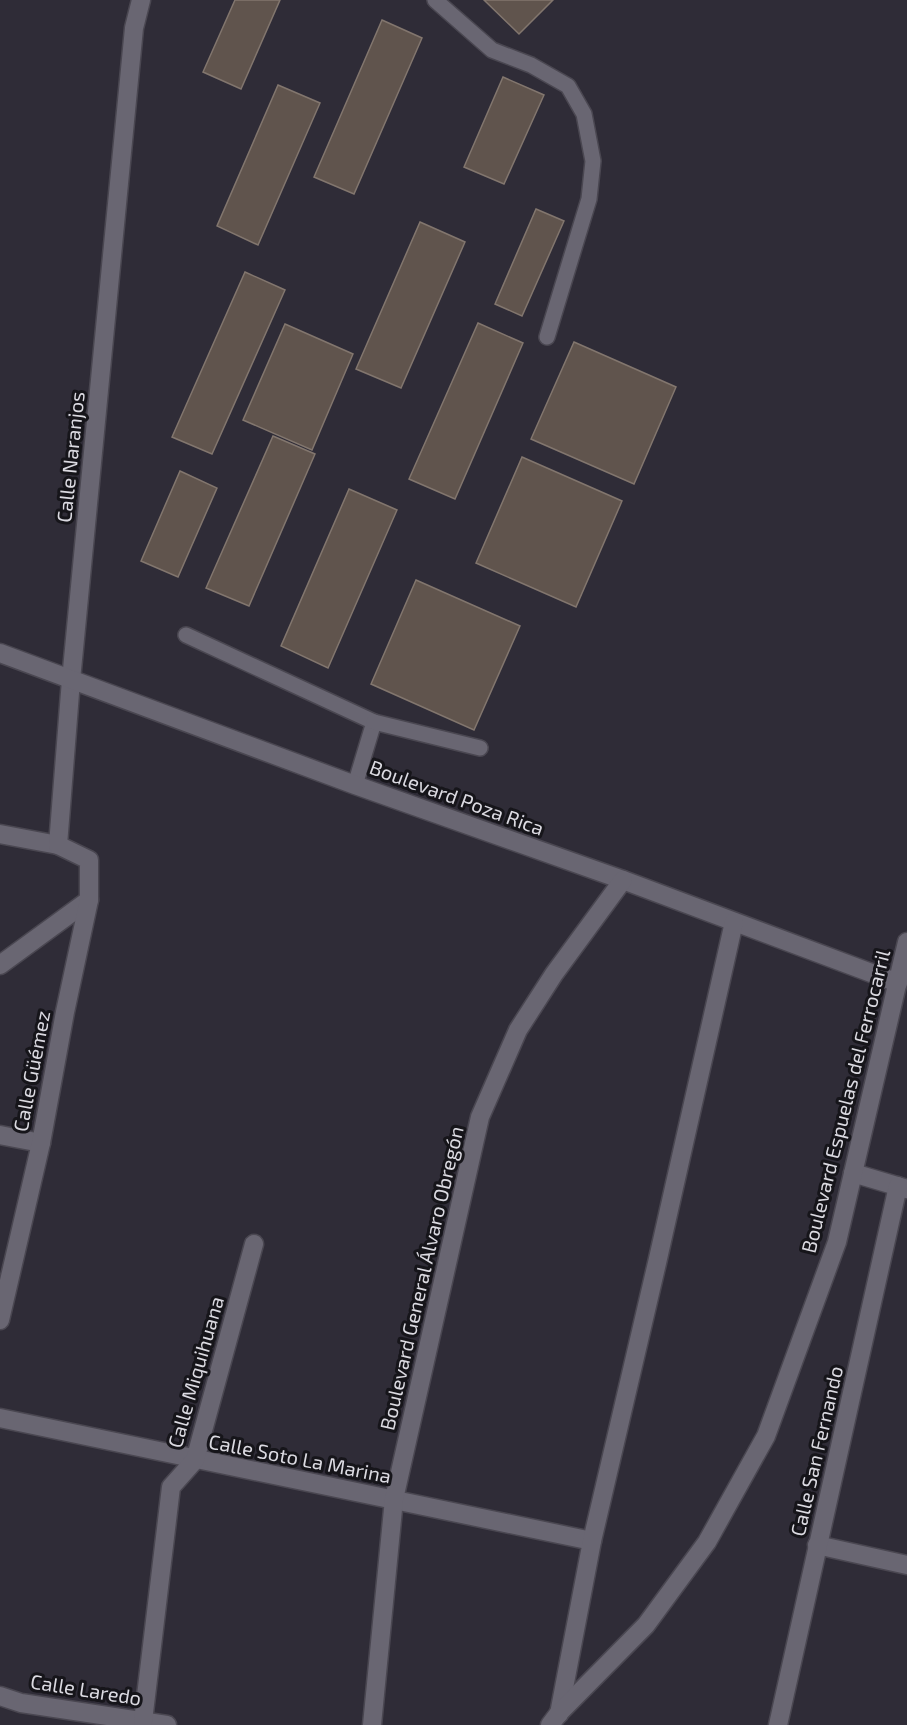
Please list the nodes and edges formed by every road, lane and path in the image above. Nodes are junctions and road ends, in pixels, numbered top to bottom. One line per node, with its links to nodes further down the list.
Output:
1 (141, 0): 6 (street, Calle Naranjos)
2 (435, 0): 3 (lane)
3 (547, 337)
4 (186, 635): 7 (lane)
5 (0, 653): 6 (street, Boulevard Poza Rica)
6 (71, 680): 9 (street, Boulevard Poza Rica); 11 (street, Calle Naranjos)
7 (374, 722): 8 (lane); 9 (lane)
8 (480, 748)
9 (354, 785): 12 (street, Boulevard Poza Rica)
10 (0, 834): 11 (street)
11 (58, 845): 13 (street)
12 (623, 880): 14 (street, Boulevard Poza Rica); 26 (street, Boulevard General Álvaro Obregón)
13 (89, 900): 16 (street); 19 (street, Calle Güémez)
14 (734, 922): 17 (street, Boulevard Poza Rica); 27 (street)
15 (907, 942): 17 (street, Boulevard Espuelas del Ferrocarril)
16 (0, 965)
17 (903, 984): 20 (street, Boulevard Espuelas del Ferrocarril)
18 (0, 1135): 19 (street)
19 (40, 1143): 23 (street, Calle Güémez)
20 (853, 1173): 21 (street); 32 (street, Boulevard Espuelas del Ferrocarril)
21 (903, 1188): 28 (street, Calle San Fernando)
22 (254, 1244): 25 (street, Calle Miquihuana)
23 (0, 1320)
24 (0, 1418): 25 (street, Calle Soto La Marina)
25 (195, 1460): 26 (street, Calle Soto La Marina); 31 (street, Calle Miquihuana)
26 (394, 1498): 27 (street, Calle Soto La Marina); 34 (street, Boulevard General Álvaro Obregón)
27 (592, 1541): 32 (street)
28 (817, 1545): 29 (street); 35 (street, Calle San Fernando)
29 (907, 1565)
30 (0, 1696): 31 (street, Calle Laredo)
31 (143, 1721): 33 (street, Calle Laredo)
32 (555, 1721)
33 (167, 1725)
34 (372, 1725)
35 (778, 1725)

